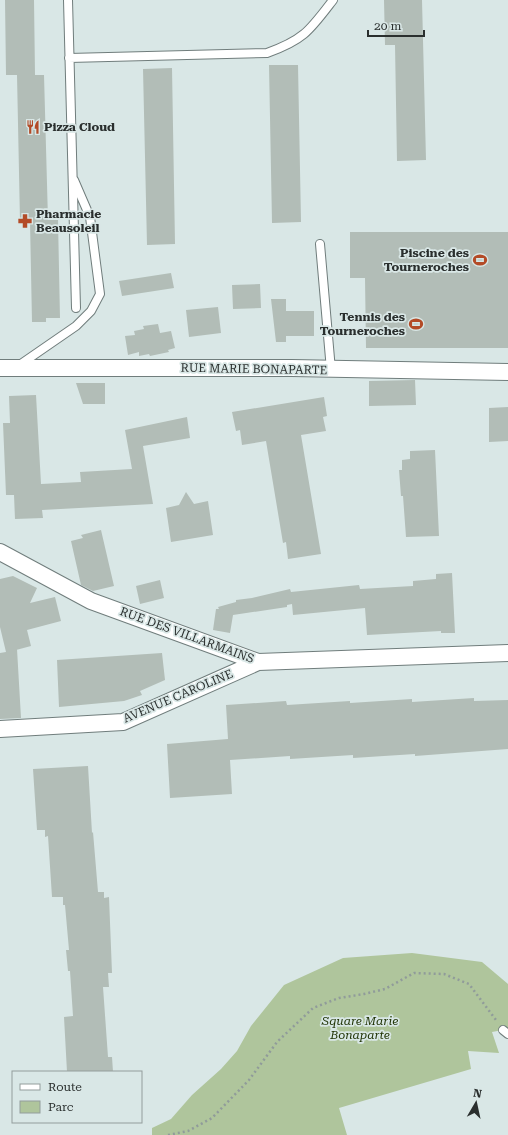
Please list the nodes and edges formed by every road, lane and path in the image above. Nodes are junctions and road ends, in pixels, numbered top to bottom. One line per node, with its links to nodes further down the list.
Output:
1 (68, 0): 3 (lane)
2 (333, 0): 3 (lane)
3 (69, 58): 4 (lane)
4 (73, 176): 6 (lane); 7 (lane)
5 (320, 244): 8 (lane)
6 (76, 308)
7 (8, 368): 8 (street, RUE MARIE BONAPARTE)
8 (331, 370): 9 (street, RUE MARIE BONAPARTE)
9 (508, 372)
10 (0, 552): 12 (street, RUE DES VILLARMAINS)
11 (508, 653): 12 (street, RUE DES VILLARMAINS)
12 (258, 662): 13 (street, AVENUE CAROLINE)
13 (0, 729)
14 (505, 1032): 15 (path)
15 (168, 1135)

